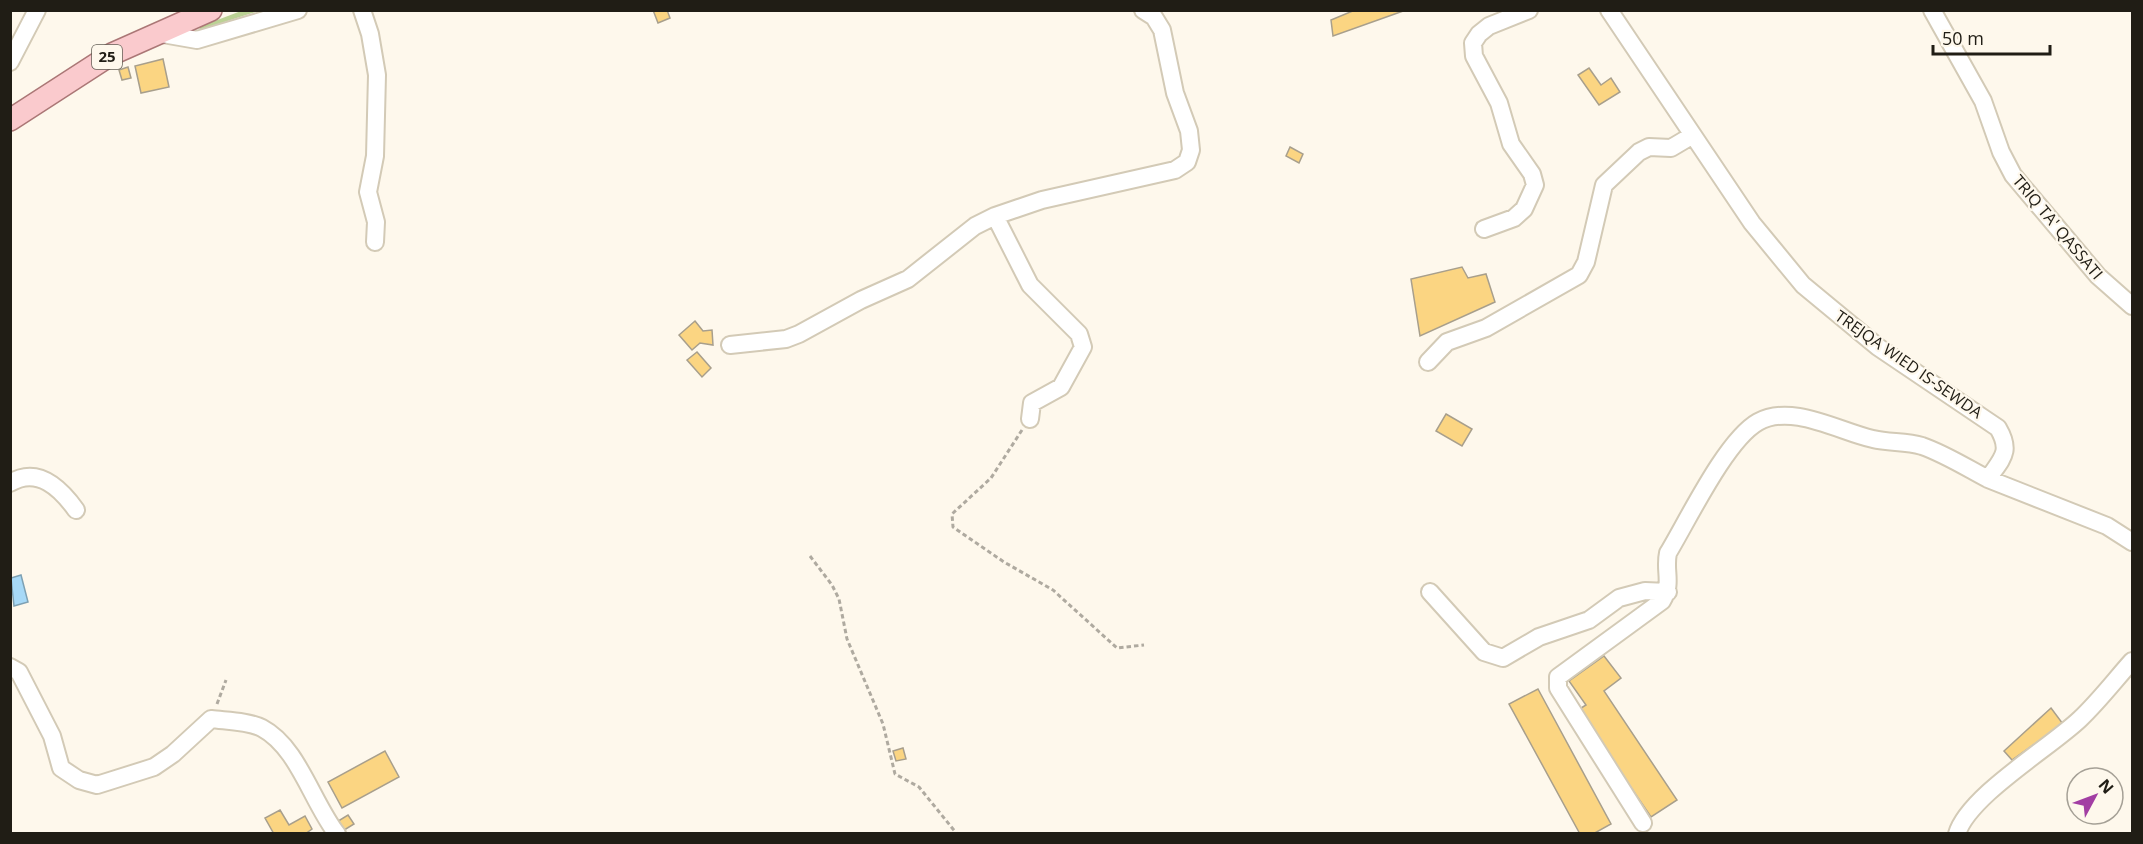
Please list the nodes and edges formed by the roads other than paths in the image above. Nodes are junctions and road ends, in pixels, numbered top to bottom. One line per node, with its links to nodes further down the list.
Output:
1 (37, 10): 10 (street)
2 (211, 10): 9 (main road, 25)
3 (298, 10): 9 (street)
4 (362, 10): 15 (street)
5 (1143, 10): 13 (street)
6 (1529, 10): 14 (street)
7 (1609, 10): 12 (street, TREJQA WIED IS-SEWDA)
8 (1932, 10): 16 (street, TRIQ TA' QASSATI)
9 (156, 33): 11 (main road, 25)
10 (10, 62)
11 (10, 120)
12 (1693, 135): 18 (street); 20 (street, TREJQA WIED IS-SEWDA)
13 (995, 216): 17 (street); 19 (street)
14 (1484, 229)
15 (375, 242)
16 (2133, 306)
17 (730, 345)
18 (1428, 362)
19 (1030, 419)
20 (1988, 478): 23 (street); 25 (street)
21 (10, 483): 22 (street)
22 (76, 510)
23 (2133, 542)
24 (1430, 591): 25 (street)
25 (1668, 592): 28 (street)
26 (2133, 661): 30 (street)
27 (10, 667): 29 (street)
28 (1643, 823)
29 (337, 834)
30 (1957, 834)

